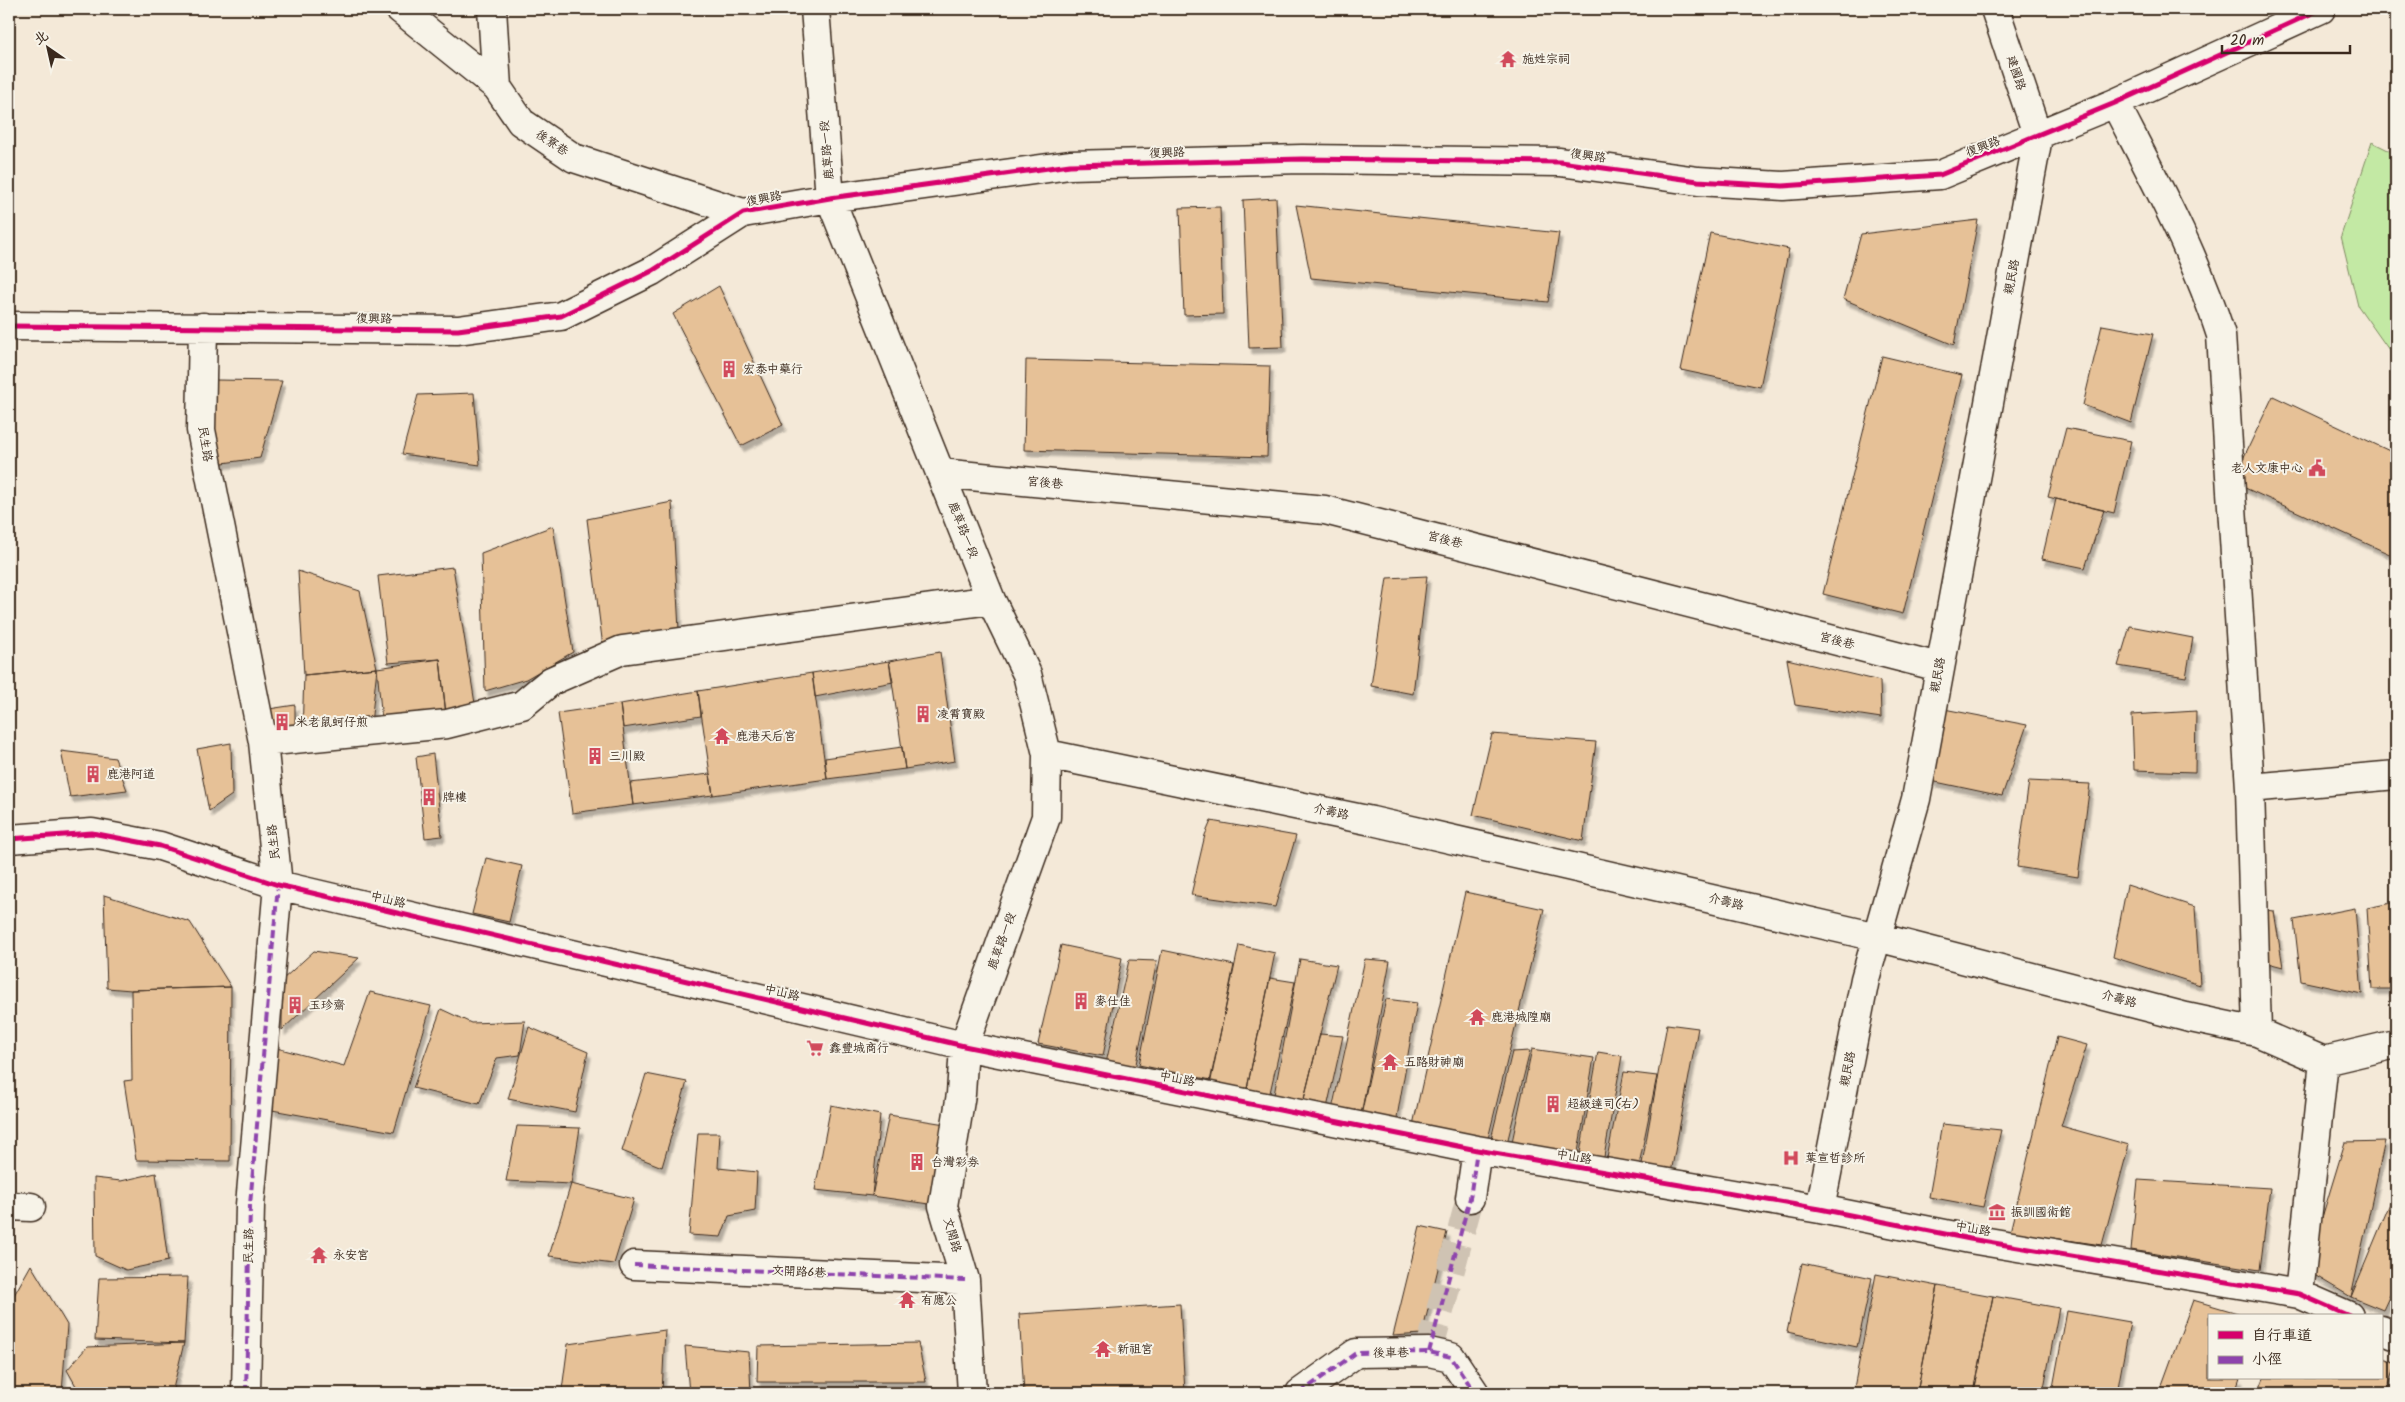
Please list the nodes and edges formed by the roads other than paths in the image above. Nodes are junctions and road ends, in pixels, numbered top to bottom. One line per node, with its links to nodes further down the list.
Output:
1 (400, 9): 6 (street, 後寮巷)
2 (492, 9): 6 (street)
3 (816, 9): 9 (street, 鹿草路一段)
4 (1995, 9): 8 (street, 建國路)
5 (2321, 9): 7 (street, 復興路)
6 (497, 87): 10 (street, 後寮巷)
7 (2115, 103): 8 (street, 復興路); 19 (street)
8 (2038, 136): 9 (street, 復興路); 15 (street, 親民路)
9 (830, 198): 10 (street, 復興路); 13 (street, 鹿草路一段)
10 (743, 213): 12 (street, 復興路)
11 (9, 326): 12 (street, 復興路)
12 (203, 327): 16 (street, 民生路)
13 (940, 473): 14 (street, 鹿草路一段); 15 (street, 宮後巷)
14 (991, 600): 16 (street); 17 (street, 鹿草路一段)
15 (1939, 667): 22 (street, 親民路)
16 (263, 742): 21 (street, 民生路)
17 (1047, 754): 22 (street, 介壽路); 25 (street, 鹿草路一段)
18 (2396, 775): 19 (street)
19 (2250, 788): 23 (street)
20 (9, 839): 21 (street, 中山路)
21 (278, 884): 25 (street, 中山路); 36 (street, 民生路)
22 (1877, 937): 23 (street, 介壽路); 29 (street, 親民路)
23 (2257, 1032): 26 (street, 介壽路)
24 (2396, 1044): 26 (street)
25 (964, 1046): 27 (street, 中山路); 31 (street, 文開路)
26 (2324, 1061): 32 (street)
27 (1477, 1150): 28 (street); 29 (street, 中山路)
28 (1470, 1198)
29 (1820, 1209): 32 (street, 中山路)
30 (634, 1265): 31 (street, 文開路6巷)
31 (965, 1280): 37 (street, 文開路)
32 (2299, 1294): 33 (street, 中山路)
33 (2344, 1314)
34 (2382, 1330): 35 (street)
35 (2396, 1336)
36 (246, 1393)
37 (972, 1393)
38 (1300, 1393): 39 (street, 後車巷)
39 (1475, 1393)

